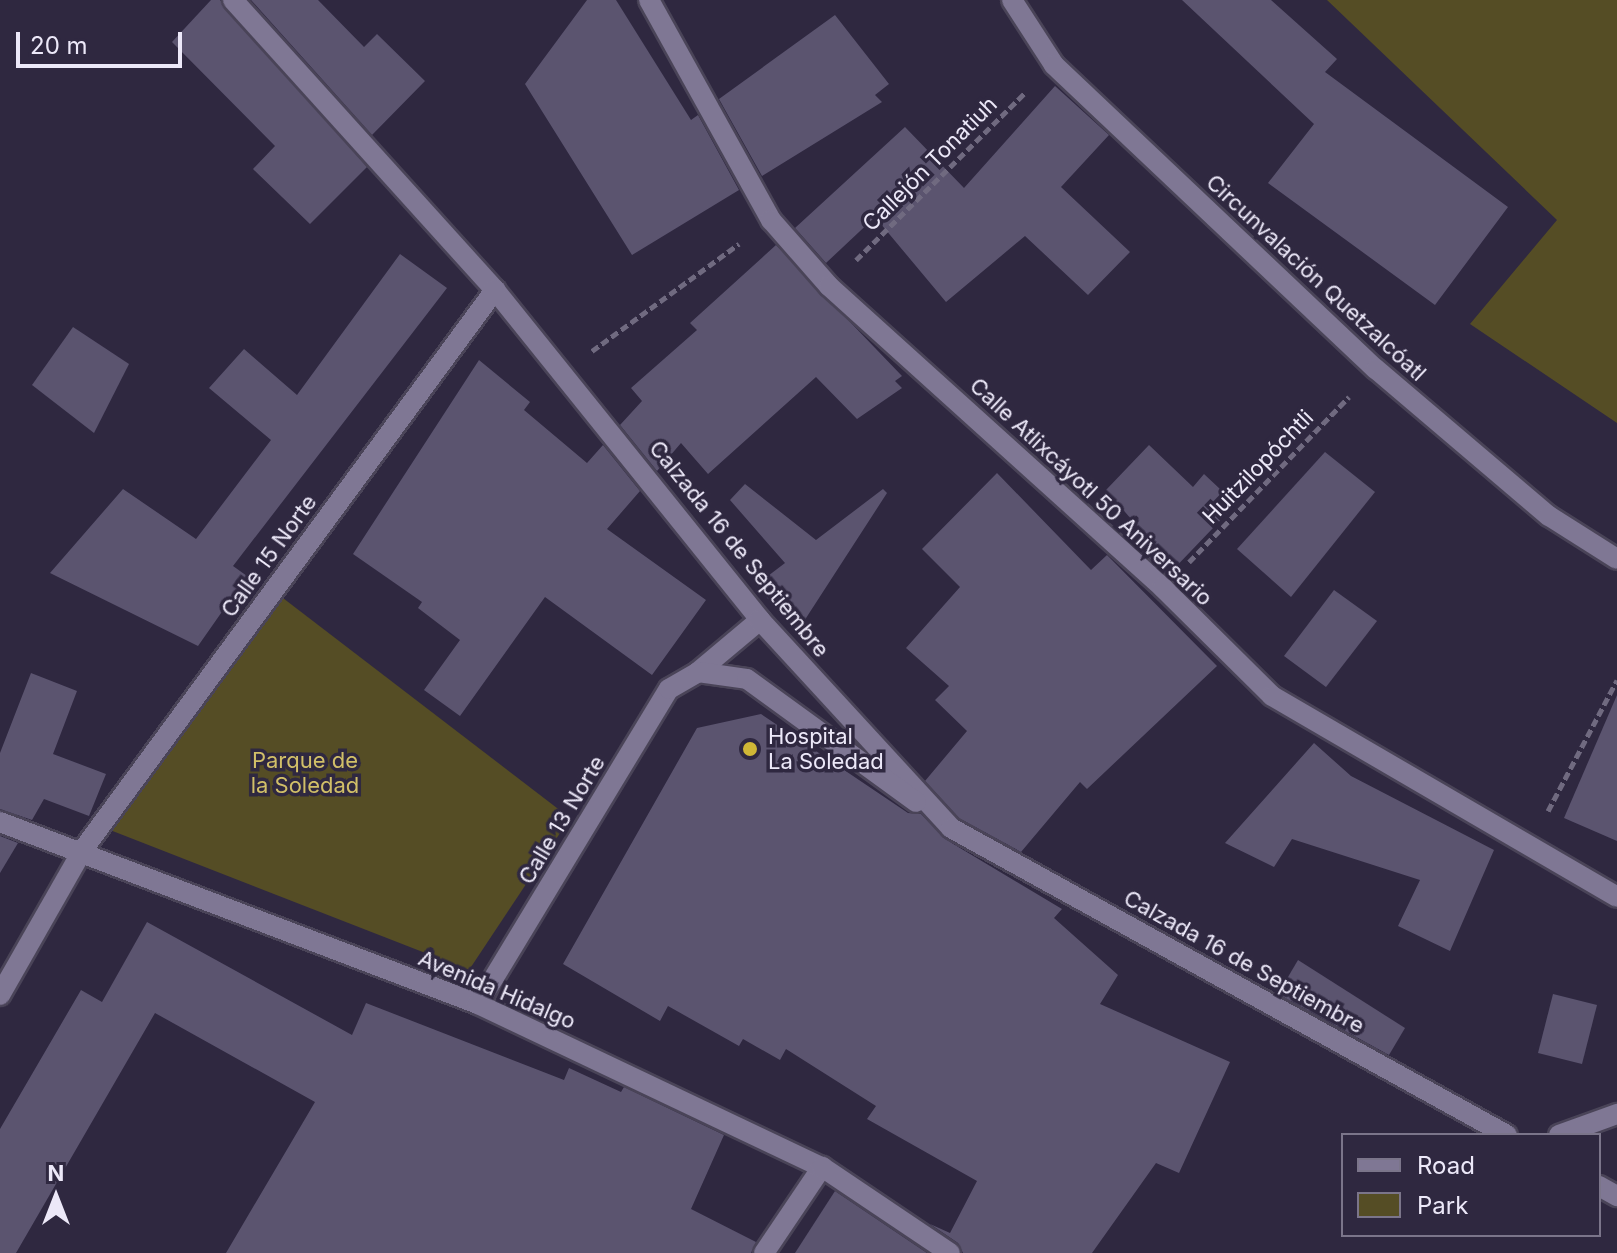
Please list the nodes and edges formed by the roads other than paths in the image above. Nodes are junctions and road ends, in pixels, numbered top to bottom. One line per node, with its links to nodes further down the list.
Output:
1 (233, 0): 4 (street, Calzada 16 de Septiembre)
2 (649, 0): 11 (street, Calle Atlixcáyotl 50 Aniversario)
3 (1012, 0): 5 (street, Circunvalación Quetzalcóatl)
4 (495, 290): 6 (street, Calzada 16 de Septiembre); 10 (street, Calle 15 Norte)
5 (1617, 559)
6 (760, 620): 7 (street, Calle 13 Norte); 9 (street, Calzada 16 de Septiembre)
7 (698, 672): 9 (street); 13 (street, Calle 13 Norte)
8 (0, 822): 10 (street, Avenida Hidalgo)
9 (951, 828): 15 (street, Calzada 16 de Septiembre)
10 (82, 851): 12 (street, Calle 15 Norte); 13 (street, Avenida Hidalgo)
11 (1617, 897)
12 (0, 995)
13 (478, 1004): 17 (street, Avenida Hidalgo)
14 (1617, 1114): 16 (street)
15 (1503, 1133)
16 (1565, 1133)
17 (822, 1167): 18 (street); 19 (street, Avenida Hidalgo)
18 (764, 1253)
19 (950, 1253)

